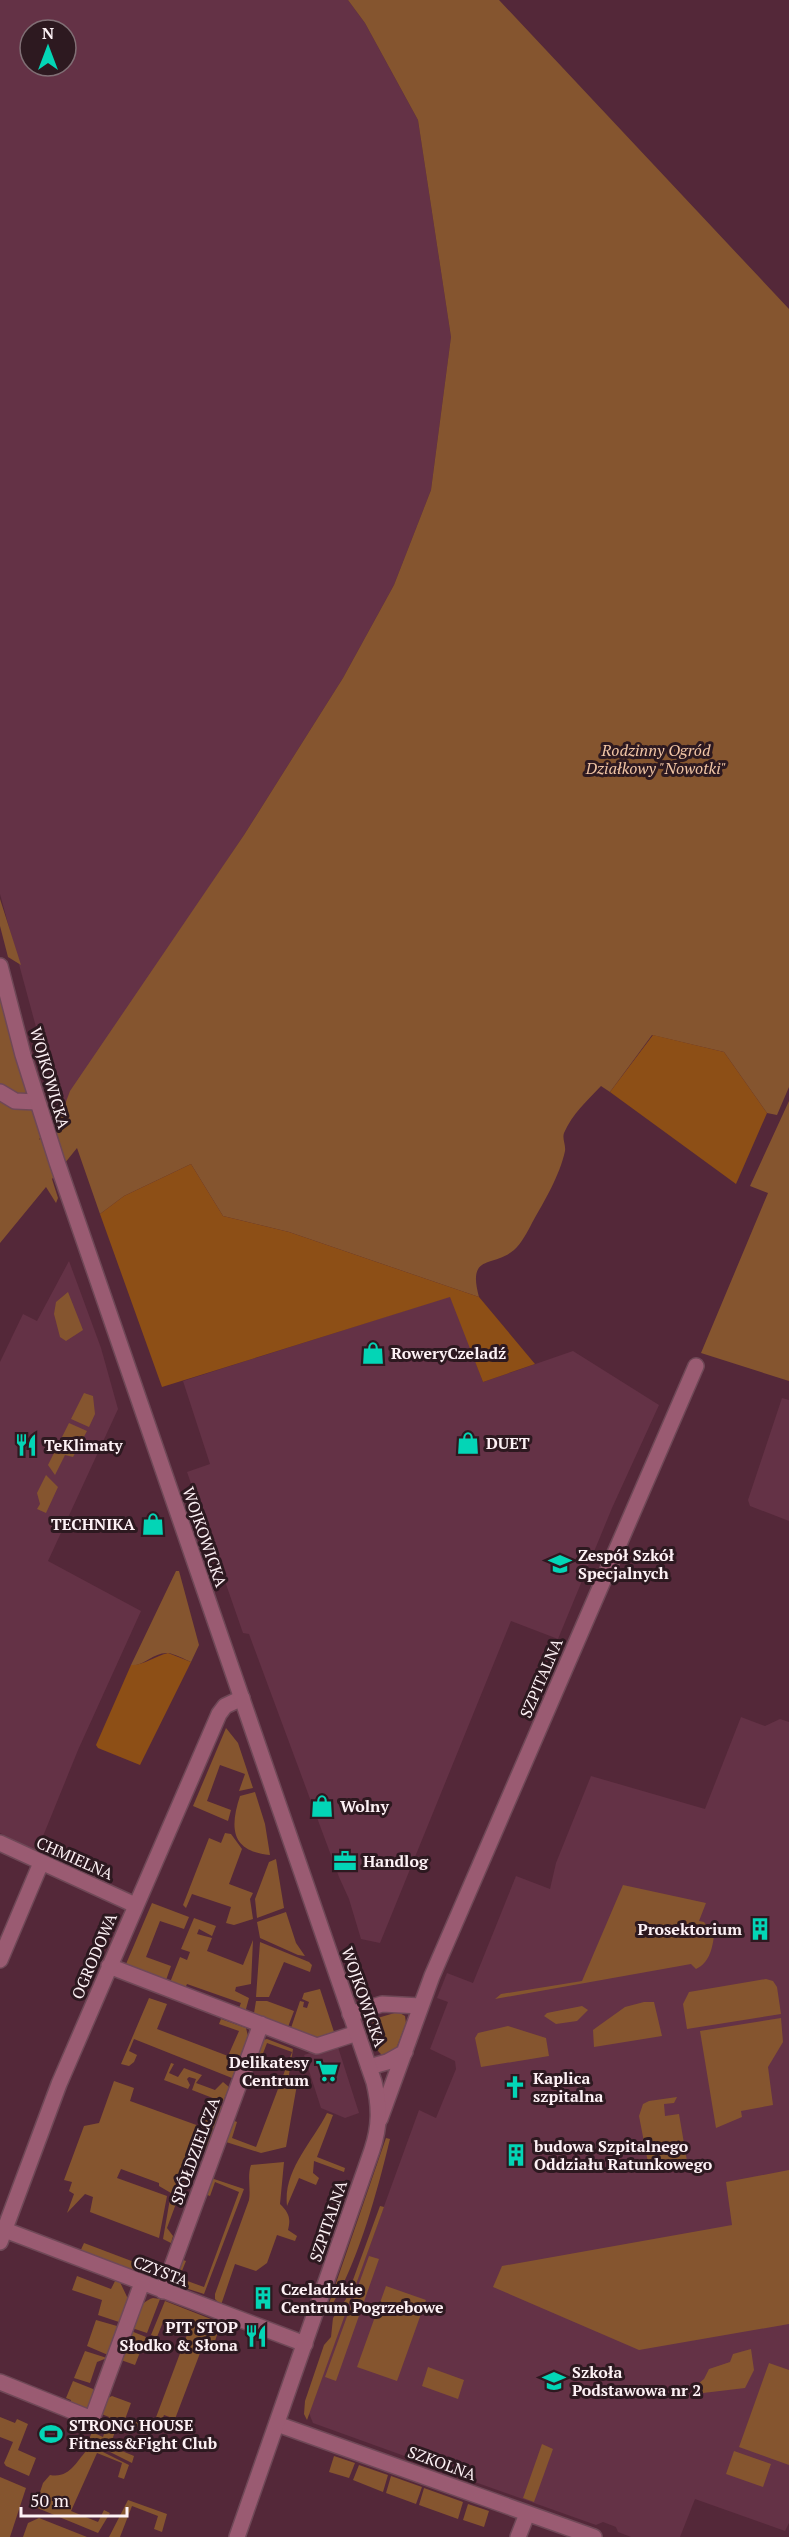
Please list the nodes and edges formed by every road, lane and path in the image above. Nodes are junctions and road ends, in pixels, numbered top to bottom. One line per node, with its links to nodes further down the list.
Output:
1 (0, 966): 3 (street, WOJKOWICKA)
2 (0, 1092): 3 (street)
3 (37, 1101): 5 (street, WOJKOWICKA)
4 (696, 1366): 11 (street, SZPITALNA)
5 (242, 1698): 8 (street, OGRODOWA); 12 (street, WOJKOWICKA)
6 (0, 1844): 7 (street, CHMIELNA)
7 (41, 1863): 8 (street, CHMIELNA); 9 (street)
8 (135, 1905): 10 (street, OGRODOWA)
9 (0, 1960)
10 (109, 1966): 13 (street); 18 (street, OGRODOWA)
11 (421, 2006): 12 (street); 15 (street, SZPITALNA)
12 (351, 2014): 14 (street, WOJKOWICKA)
13 (261, 2024): 14 (street); 20 (street, SPÓŁDZIELCZA)
14 (357, 2033): 16 (street, WOJKOWICKA)
15 (405, 2052): 16 (street); 17 (street, SZPITALNA)
16 (369, 2067): 17 (street, WOJKOWICKA)
17 (380, 2119): 21 (street, SZPITALNA)
18 (2, 2236): 19 (street, CZYSTA)
19 (142, 2283): 20 (street, CZYSTA); 22 (street)
20 (163, 2291): 21 (street, CZYSTA)
21 (305, 2344): 23 (street, SZPITALNA)
22 (0, 2382)
23 (277, 2424): 24 (street, SZKOLNA); 25 (street, SZPITALNA)
24 (527, 2514): 26 (street); 27 (street, SZKOLNA)
25 (237, 2537)
26 (518, 2537)
27 (594, 2537)

